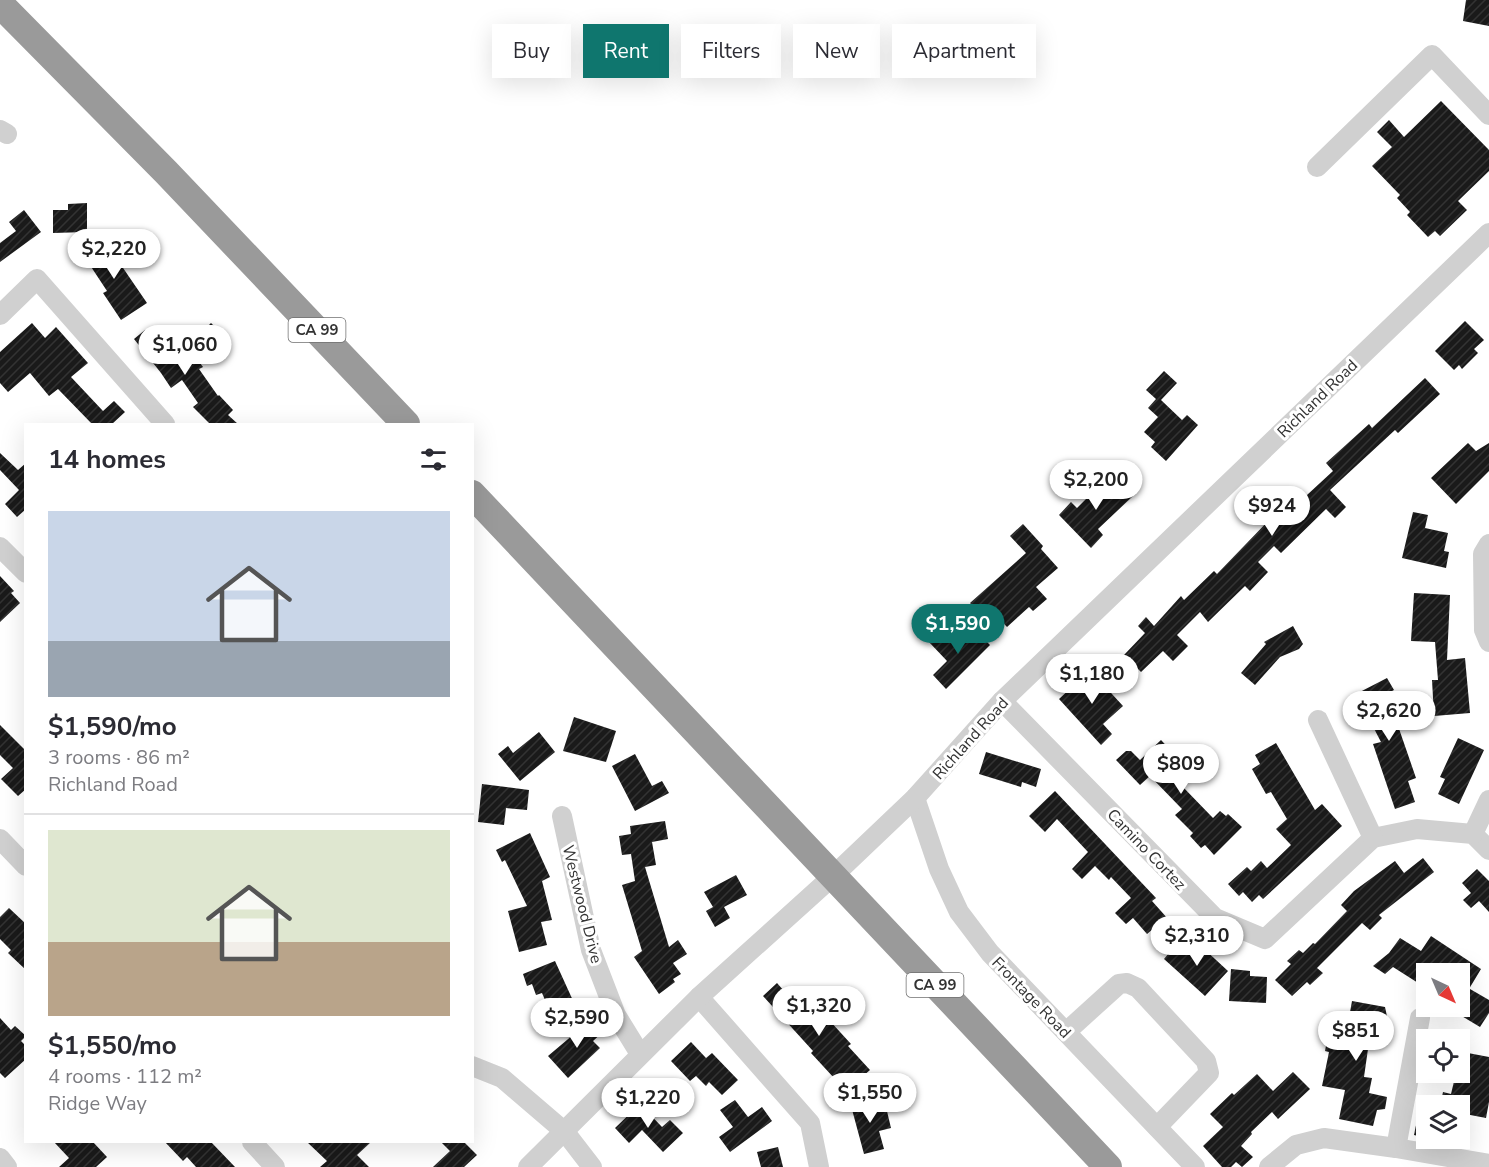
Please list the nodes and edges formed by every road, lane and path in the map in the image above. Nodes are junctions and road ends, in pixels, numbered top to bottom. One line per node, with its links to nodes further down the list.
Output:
1 (0, 4): 7 (highway, CA 99)
2 (1489, 115): 3 (street)
3 (1317, 167)
4 (1489, 233): 13 (street, Richland Road)
5 (0, 315): 6 (street)
6 (164, 423)
7 (405, 423)
8 (474, 496): 23 (highway, CA 99)
9 (1489, 544): 12 (street)
10 (0, 547): 11 (street)
11 (24, 571)
12 (1489, 642)
13 (1002, 701): 15 (street, Richland Road); 19 (street, Camino Cortez)
14 (1318, 720): 19 (street)
15 (915, 798): 23 (street, Richland Road); 26 (street, Frontage Road)
16 (1489, 800): 18 (street)
17 (562, 816): 27 (street, Westwood Drive)
18 (1473, 834): 19 (street); 21 (street)
19 (1373, 838)
20 (0, 839): 22 (street)
21 (1489, 850)
22 (24, 864)
23 (832, 877): 24 (street, Richland Road); 41 (highway, CA 99)
24 (699, 997): 27 (street, Richland Road); 40 (street)
25 (1420, 1018): 32 (street)
26 (1066, 1032): 29 (street, Frontage Road); 29 (street)
27 (640, 1054): 30 (street, Richland Road)
28 (474, 1067): 30 (street)
29 (1157, 1127): 42 (street, Frontage Road)
30 (565, 1132): 38 (street, Richland Road); 39 (street)
31 (253, 1143): 37 (street)
32 (1396, 1148): 34 (street); 43 (street)
33 (0, 1158): 36 (street)
34 (1467, 1164): 35 (street)
35 (1489, 1164)
36 (7, 1167)
37 (275, 1167)
38 (528, 1167)
39 (592, 1167)
40 (819, 1167)
41 (1108, 1167)
42 (1196, 1167)
43 (1269, 1167)

